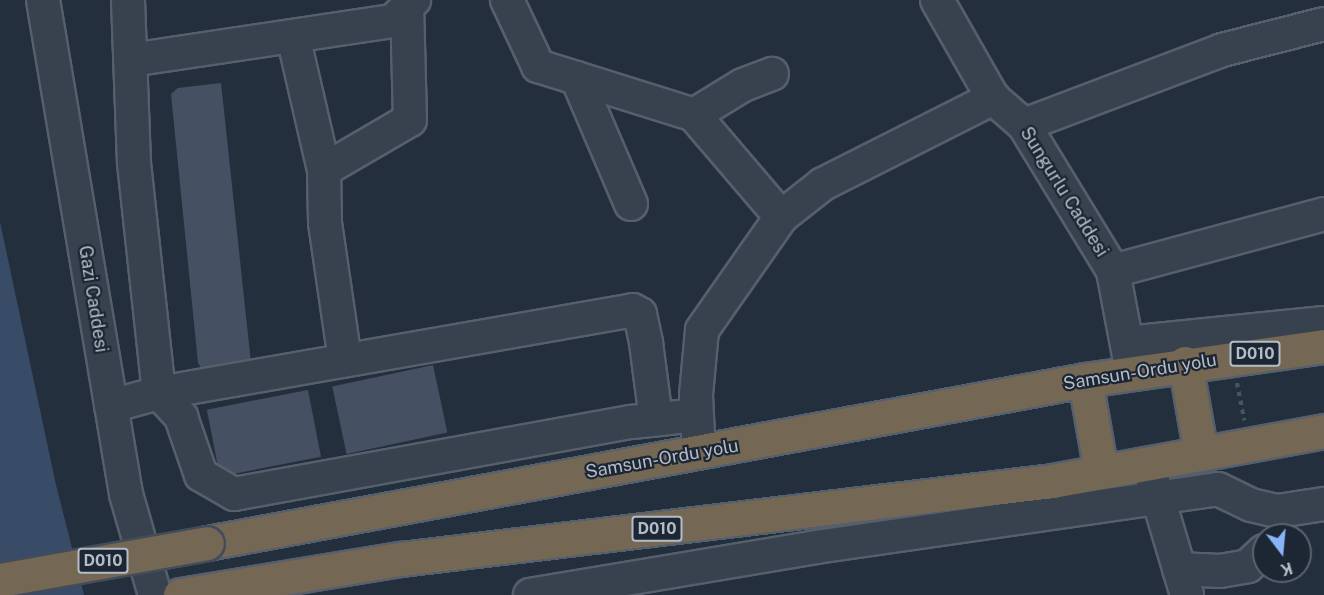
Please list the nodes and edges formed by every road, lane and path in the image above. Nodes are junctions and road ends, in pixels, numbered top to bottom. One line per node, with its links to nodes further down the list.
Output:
1 (43, 0): 27 (street, Gazi Caddesi)
2 (128, 0): 8 (street)
3 (507, 0): 10 (street)
4 (937, 0): 11 (street, Sungurlu Caddesi)
5 (410, 3): 7 (street); 14 (street)
6 (1324, 24): 13 (street)
7 (293, 36): 8 (street); 14 (street)
8 (130, 60): 26 (street)
9 (772, 74): 12 (street)
10 (576, 78): 12 (street); 15 (street)
11 (993, 98): 13 (street, Sungurlu Caddesi); 17 (street)
12 (694, 115): 17 (street)
13 (1024, 125): 18 (street, Sungurlu Caddesi)
14 (324, 170): 23 (street)
15 (631, 204)
16 (1324, 214): 18 (street)
17 (781, 217): 28 (street)
18 (1113, 271): 22 (street, Sungurlu Caddesi)
19 (1324, 323): 22 (street)
20 (1324, 346): 21 (highway, Samsun-Ordu yolu / D010)
21 (1232, 357): 24 (highway, Samsun-Ordu yolu / D010); 31 (path)
22 (1130, 358): 24 (highway, Samsun-Ordu yolu / D010); 25 (highway, Samsun-Ordu yolu / D010)
23 (345, 360): 26 (street); 29 (street)
24 (1185, 363): 33 (highway)
25 (1085, 380): 32 (highway, Samsun-Ordu yolu / D010); 35 (highway)
26 (159, 393): 27 (street); 29 (street)
27 (111, 405): 43 (street, Gazi Caddesi)
28 (697, 415): 29 (street); 32 (street)
29 (657, 419)
30 (1324, 431): 31 (highway, D010)
31 (1249, 446): 33 (highway, D010)
32 (699, 453): 41 (highway, Samsun-Ordu yolu / D010, bridge)
33 (1201, 454): 34 (highway, D010); 36 (street)
34 (1149, 464): 35 (highway, D010); 37 (street)
35 (1101, 472): 44 (highway, D010)
36 (1218, 489): 37 (street); 39 (street)
37 (1157, 500): 42 (street); 45 (street)
38 (1324, 504): 39 (street)
39 (1274, 523)
40 (1252, 562): 42 (street)
41 (0, 579)
42 (1183, 582)
43 (154, 595)
44 (180, 595)
45 (530, 595)

